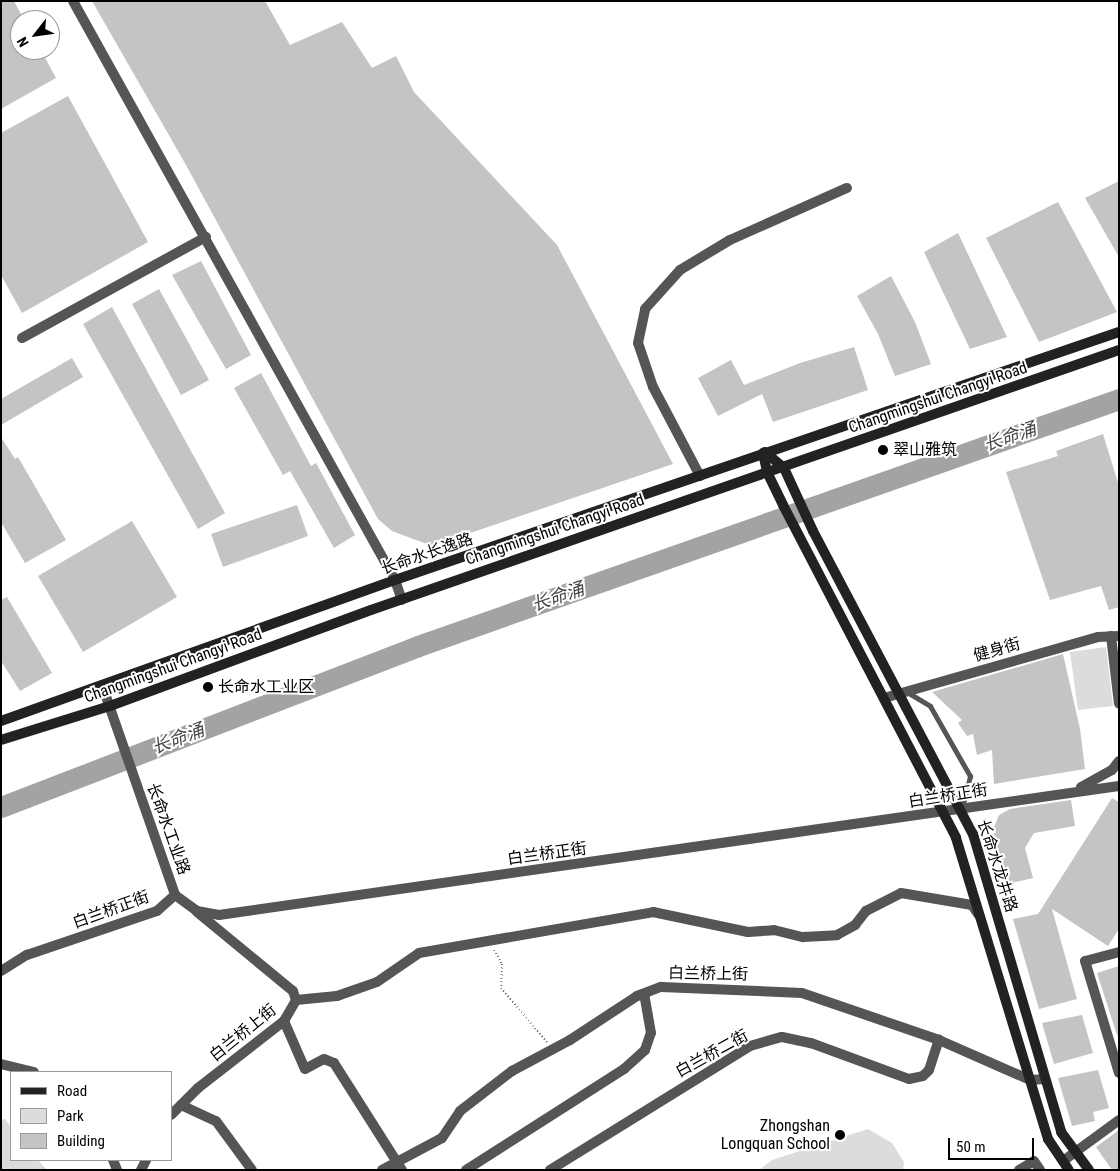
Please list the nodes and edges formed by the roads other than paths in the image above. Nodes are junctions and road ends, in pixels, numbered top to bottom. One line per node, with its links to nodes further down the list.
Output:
1 (74, 1): 3 (street)
2 (847, 188): 10 (street)
3 (206, 237): 5 (street); 11 (street)
4 (1119, 332): 7 (street, 长命水长逸路)
5 (22, 338)
6 (1119, 350): 8 (street, Changmingshui Changyi Road)
7 (764, 453): 8 (street); 9 (street); 10 (street, 长命水长逸路)
8 (784, 468): 9 (street, Changmingshui Changyi Road); 15 (street, 长命水龙井路)
9 (767, 472): 12 (street, Changmingshui Changyi Road); 16 (street, 长命水龙井路)
10 (700, 476): 11 (street, 长命水长逸路)
11 (395, 580): 12 (street); 14 (street, 长命水长逸路)
12 (402, 600): 18 (street, Changmingshui Changyi Road)
13 (1115, 636): 15 (street, 健身街); 17 (street)
14 (102, 686): 18 (street); 19 (street, 长命水长逸路)
15 (902, 692): 16 (street, 健身街); 24 (street, 长命水龙井路); 24 (lane)
16 (884, 698): 25 (street, 长命水龙井路)
17 (1119, 704)
18 (110, 706): 20 (street, Changmingshui Changyi Road); 26 (street, 长命水工业路)
19 (1, 721)
20 (1, 740)
21 (1119, 761): 23 (street)
22 (1119, 786): 23 (street, 白兰桥正街)
23 (1071, 791): 24 (street, 白兰桥正街)
24 (962, 810): 25 (street, 白兰桥正街); 38 (street, 长命水龙井路)
25 (945, 812): 27 (street, 白兰桥正街); 28 (street, 长命水龙井路)
26 (175, 895): 27 (street); 30 (street, 白兰桥正街)
27 (197, 912): 32 (street)
28 (981, 919): 32 (street, 白兰桥上街); 39 (street, 长命水龙井路)
29 (1119, 952): 37 (street)
30 (1, 971)
31 (644, 994): 34 (street, 白兰桥上街); 44 (street, 白兰桥上街); 48 (street)
32 (296, 1000): 33 (street, 白兰桥上街)
33 (284, 1021): 40 (street, 白兰桥上街); 44 (street)
34 (939, 1040): 39 (street, 白兰桥上街); 49 (street, 白兰桥二街)
35 (1, 1064): 36 (street)
36 (30, 1071)
37 (1119, 1072)
38 (1045, 1079): 39 (street, 白兰桥上街); 43 (street, 长命水龙井路)
39 (1030, 1080): 45 (street, 长命水龙井路)
40 (181, 1105): 41 (street, 白兰桥上街); 46 (street)
41 (172, 1114)
42 (1119, 1120): 43 (street)
43 (1076, 1152): 45 (street); 52 (street, 长命水龙井路)
44 (399, 1165): 47 (street, 白兰桥上街)
45 (1066, 1166)
46 (252, 1170)
47 (382, 1170)
48 (466, 1170)
49 (550, 1170)
50 (1019, 1170): 51 (street)
51 (1040, 1170)
52 (1089, 1170)

